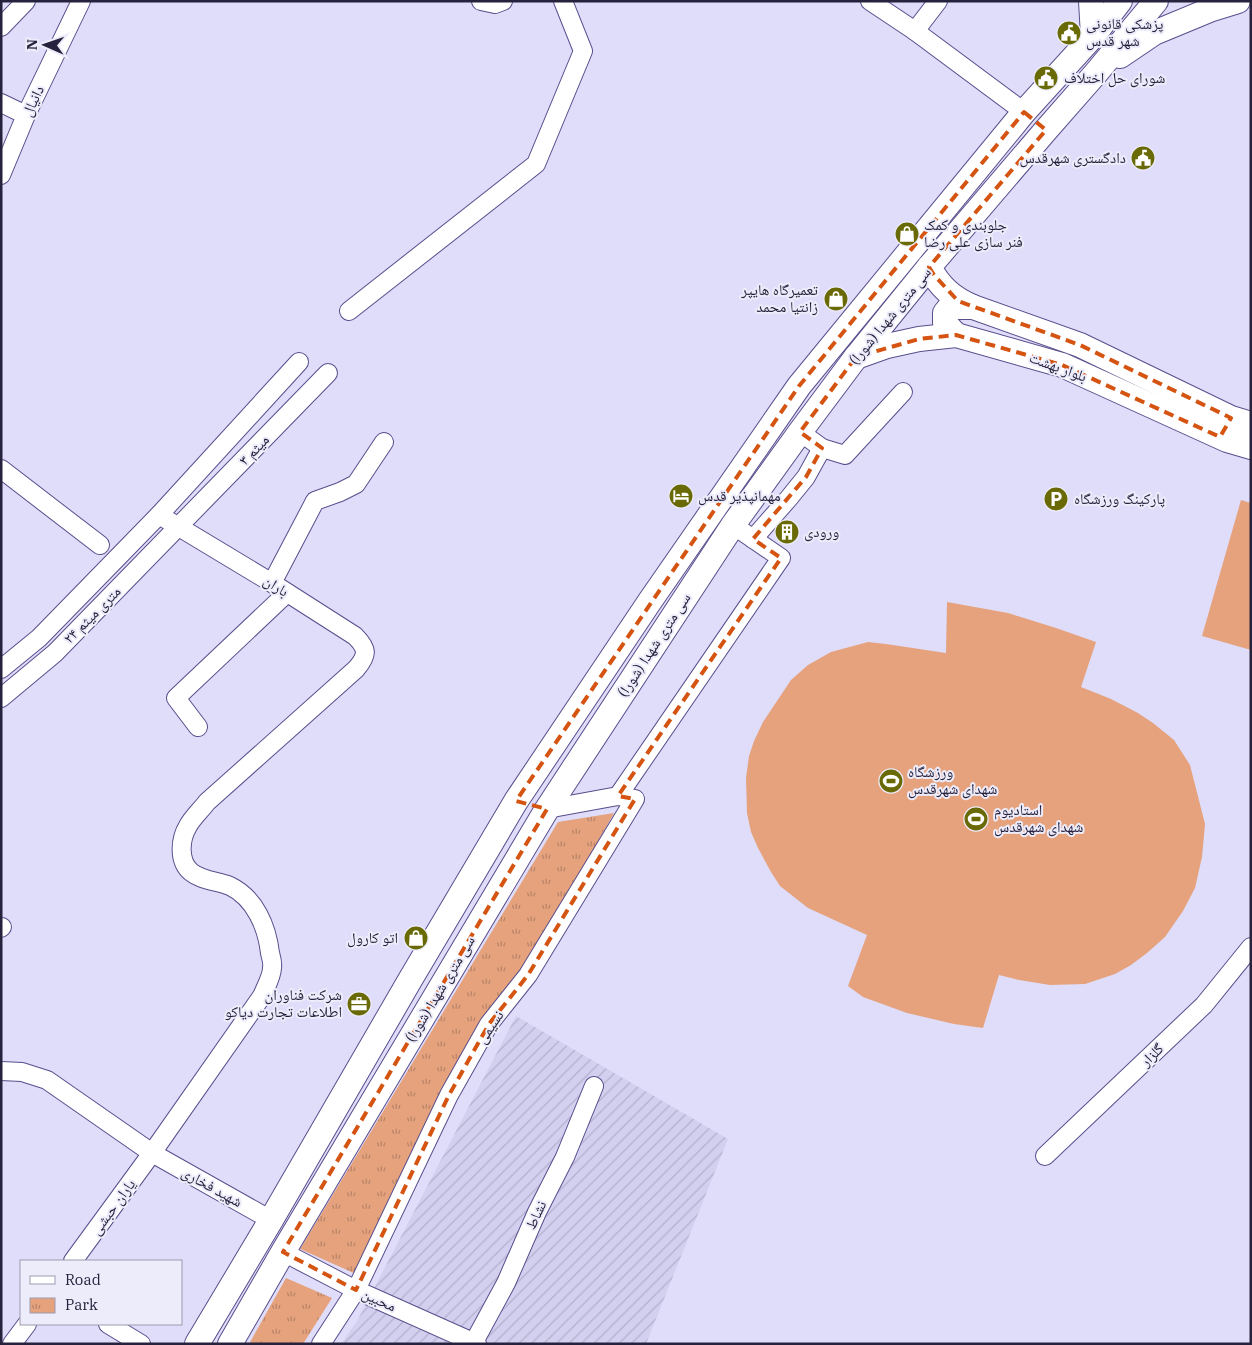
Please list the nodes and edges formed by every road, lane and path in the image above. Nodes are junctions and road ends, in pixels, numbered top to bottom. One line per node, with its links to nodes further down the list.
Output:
1 (26, 1): 12 (street)
2 (81, 1): 18 (street, دانیال)
3 (481, 1): 4 (street)
4 (503, 1)
5 (563, 1): 23 (street)
6 (870, 1): 13 (street)
7 (938, 1): 13 (street)
8 (1090, 1): 14 (main road)
9 (1120, 1): 14 (main road, سی متری شهدا (شورا))
10 (1156, 1): 15 (main road, سی متری شهدا (شورا))
11 (1238, 1): 15 (main road)
12 (1, 27)
13 (914, 32): 17 (street)
14 (1093, 36): 17 (main road, سی متری شهدا (شورا))
15 (1096, 73): 19 (main road, سی متری شهدا (شورا))
16 (1, 103): 18 (street)
17 (1024, 112): 19 (main road); 49 (main road, سی متری شهدا (شورا))
18 (26, 115): 20 (street, دانیال)
19 (1046, 130): 21 (main road, سی متری شهدا (شورا))
20 (1, 175)
21 (929, 267): 22 (main road, بلوار بهشت); 25 (main road, سی متری شهدا (شورا))
22 (973, 307): 24 (main road); 29 (main road, بلوار بهشت)
23 (350, 311)
24 (956, 335): 25 (main road, بلوار بهشت); 29 (main road, بلوار بهشت)
25 (856, 357): 30 (main road, سی متری شهدا (شورا))
26 (299, 362): 35 (street, میثم ۳)
27 (328, 373): 37 (street, میثم ۳)
28 (903, 392): 33 (street)
29 (1234, 426): 32 (main road, بلوار بهشت)
30 (800, 432): 33 (street); 36 (main road, سی متری شهدا (شورا))
31 (384, 442): 40 (street)
32 (1251, 447)
33 (822, 448): 38 (street)
34 (1, 469): 39 (street)
35 (159, 515): 37 (street, باران); 42 (street, ۲۴ متری میثم)
36 (733, 525): 38 (street); 50 (main road, سی متری شهدا (شورا))
37 (179, 528): 40 (street, باران); 43 (street, ۲۴ متری میثم)
38 (753, 539): 48 (street)
39 (100, 545)
40 (272, 582): 41 (street, باران)
41 (287, 593): 44 (street, باران); 47 (street)
42 (39, 638): 43 (street); 45 (street, ۲۴ متری میثم)
43 (55, 653): 46 (street, ۲۴ متری میثم)
44 (365, 653): 54 (street, یاران حبشی)
45 (1, 669)
46 (1, 698)
47 (198, 727)
48 (618, 796): 50 (street); 59 (street, نسیمی)
49 (516, 801): 50 (main road); 56 (main road, سی متری شهدا (شورا))
50 (547, 809): 57 (main road, سی متری شهدا (شورا))
51 (1251, 947): 55 (street, گلزار)
52 (1, 1071): 54 (street, شهید فخاری)
53 (594, 1086): 62 (street, نشاط)
54 (152, 1153): 56 (street, شهید فخاری); 58 (street, یاران حبشی)
55 (1045, 1156)
56 (271, 1220): 65 (main road, سی متری شهدا (شورا))
57 (284, 1252): 59 (street, محبین); 66 (main road, سی متری شهدا (شورا))
58 (74, 1260)
59 (356, 1290): 62 (street, محبین); 67 (street, نسیمی)
60 (26, 1325): 63 (street)
61 (110, 1325): 64 (street)
62 (476, 1343)
63 (12, 1344)
64 (141, 1344)
65 (197, 1344)
66 (230, 1344)
67 (321, 1344)

